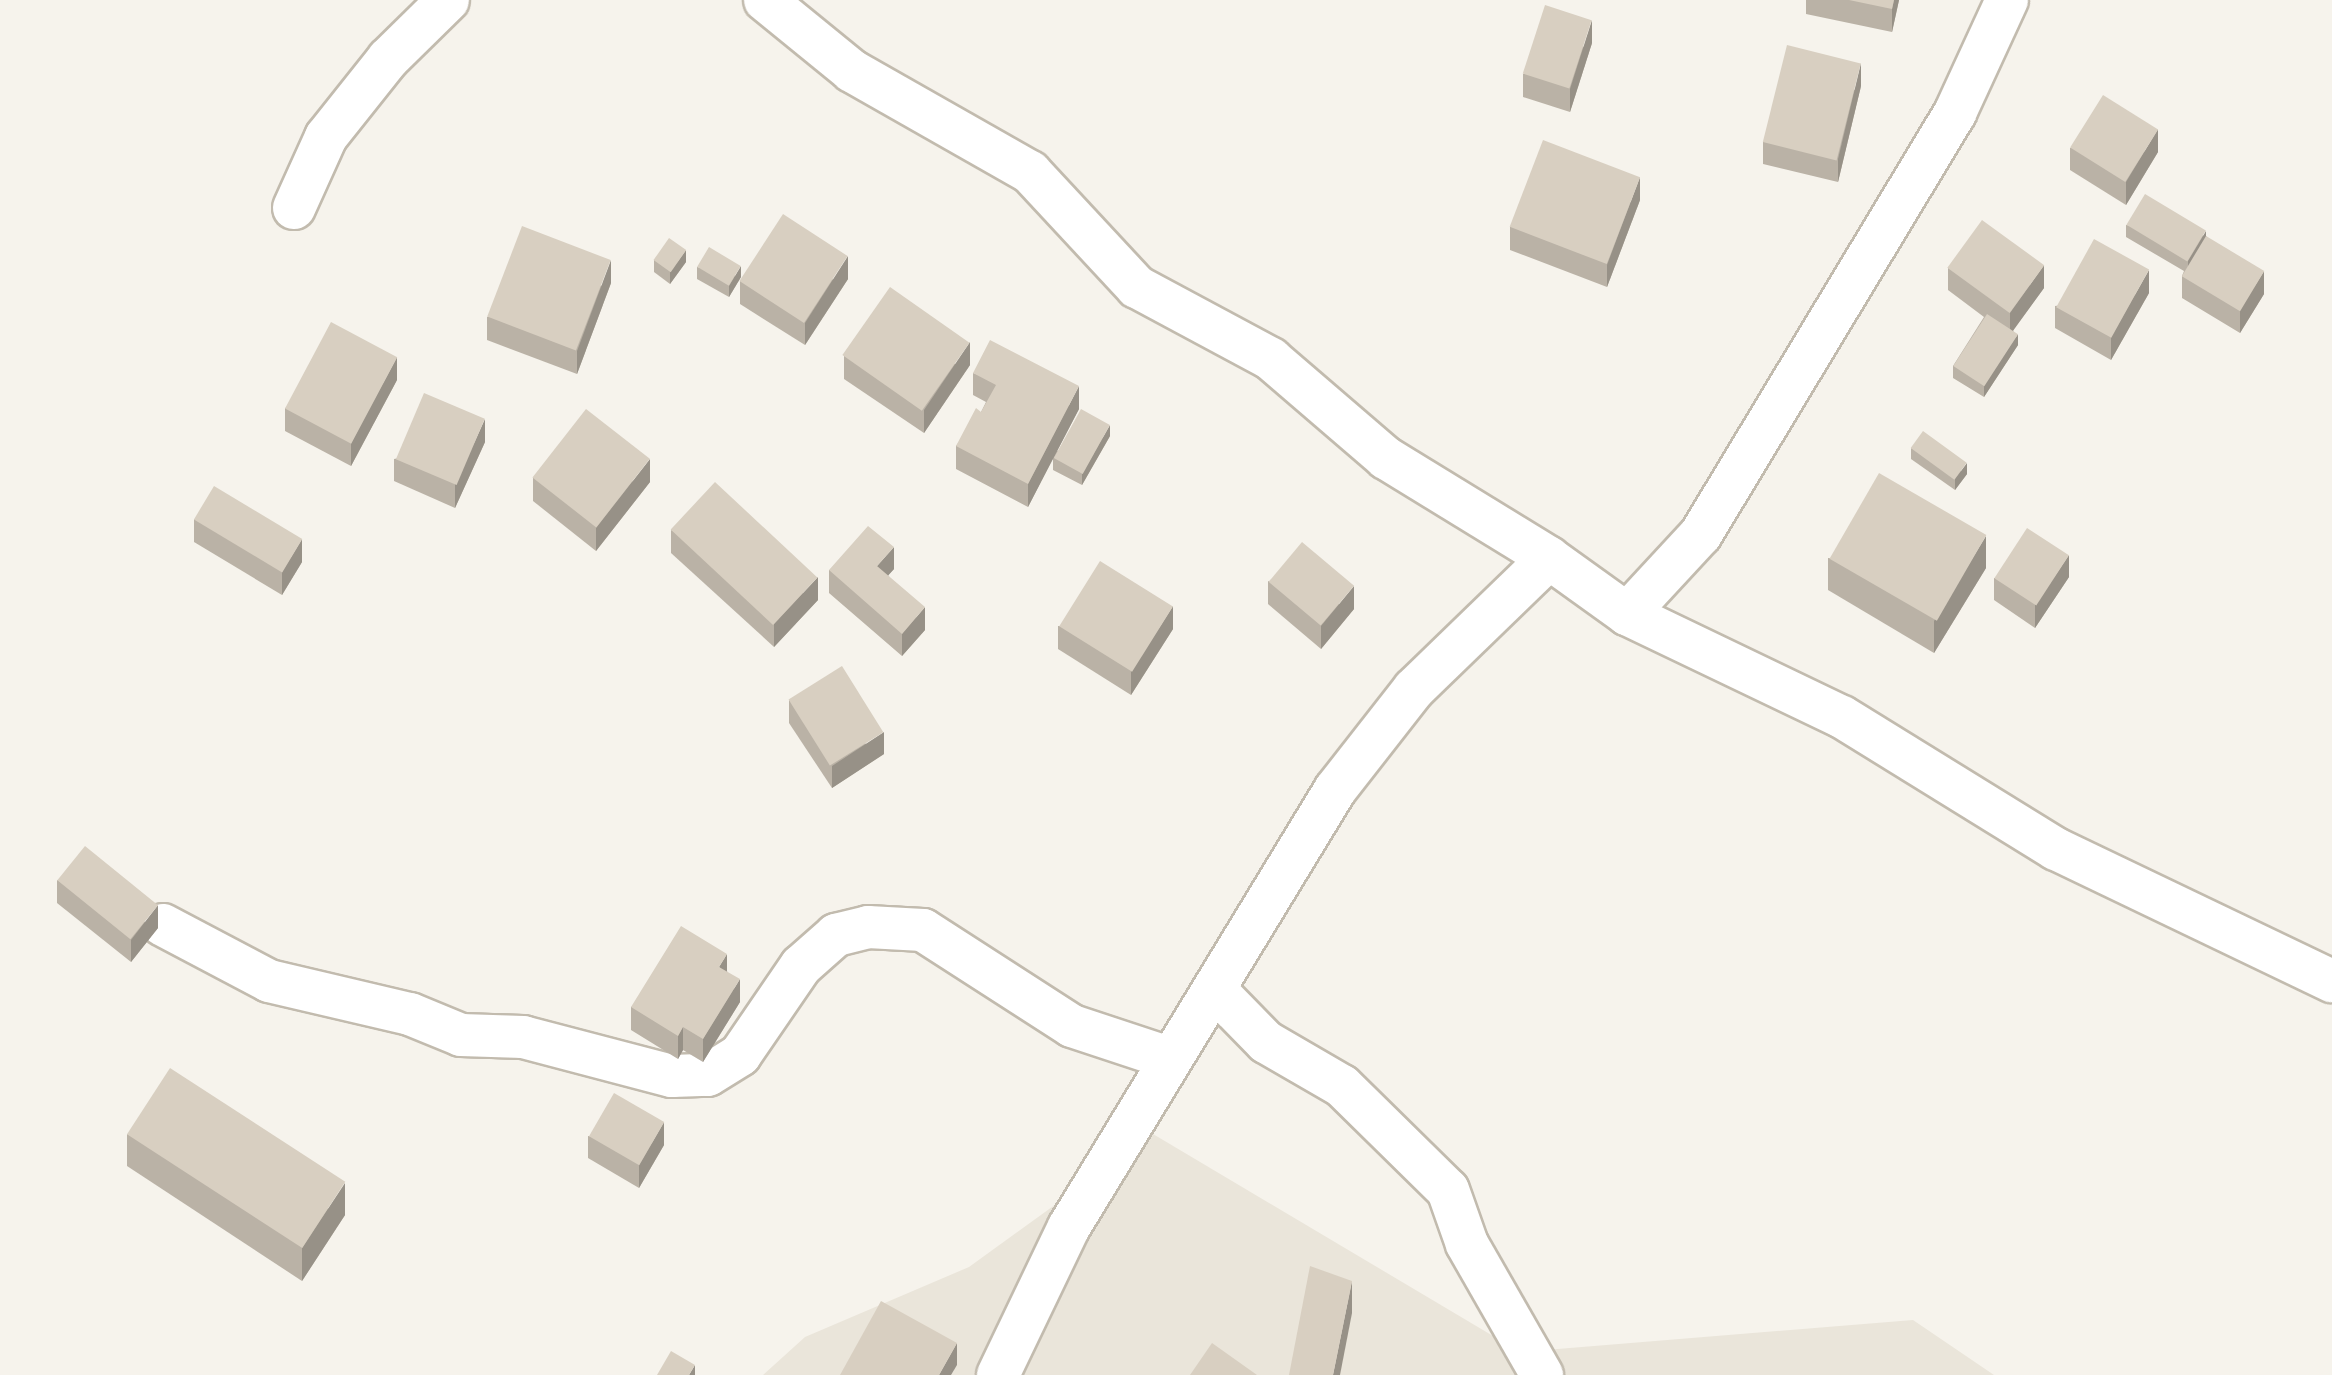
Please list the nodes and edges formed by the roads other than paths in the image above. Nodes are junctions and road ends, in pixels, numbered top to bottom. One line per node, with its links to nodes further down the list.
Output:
1 (448, 0): 4 (street)
2 (765, 0): 5 (street)
3 (2007, 0): 6 (street)
4 (294, 208)
5 (1549, 558): 6 (street); 9 (street)
6 (1627, 614): 8 (street)
7 (163, 925): 10 (street)
8 (2332, 981)
9 (1215, 990): 10 (street); 12 (street)
10 (1169, 1058): 11 (street)
11 (998, 1375)
12 (1542, 1375)

